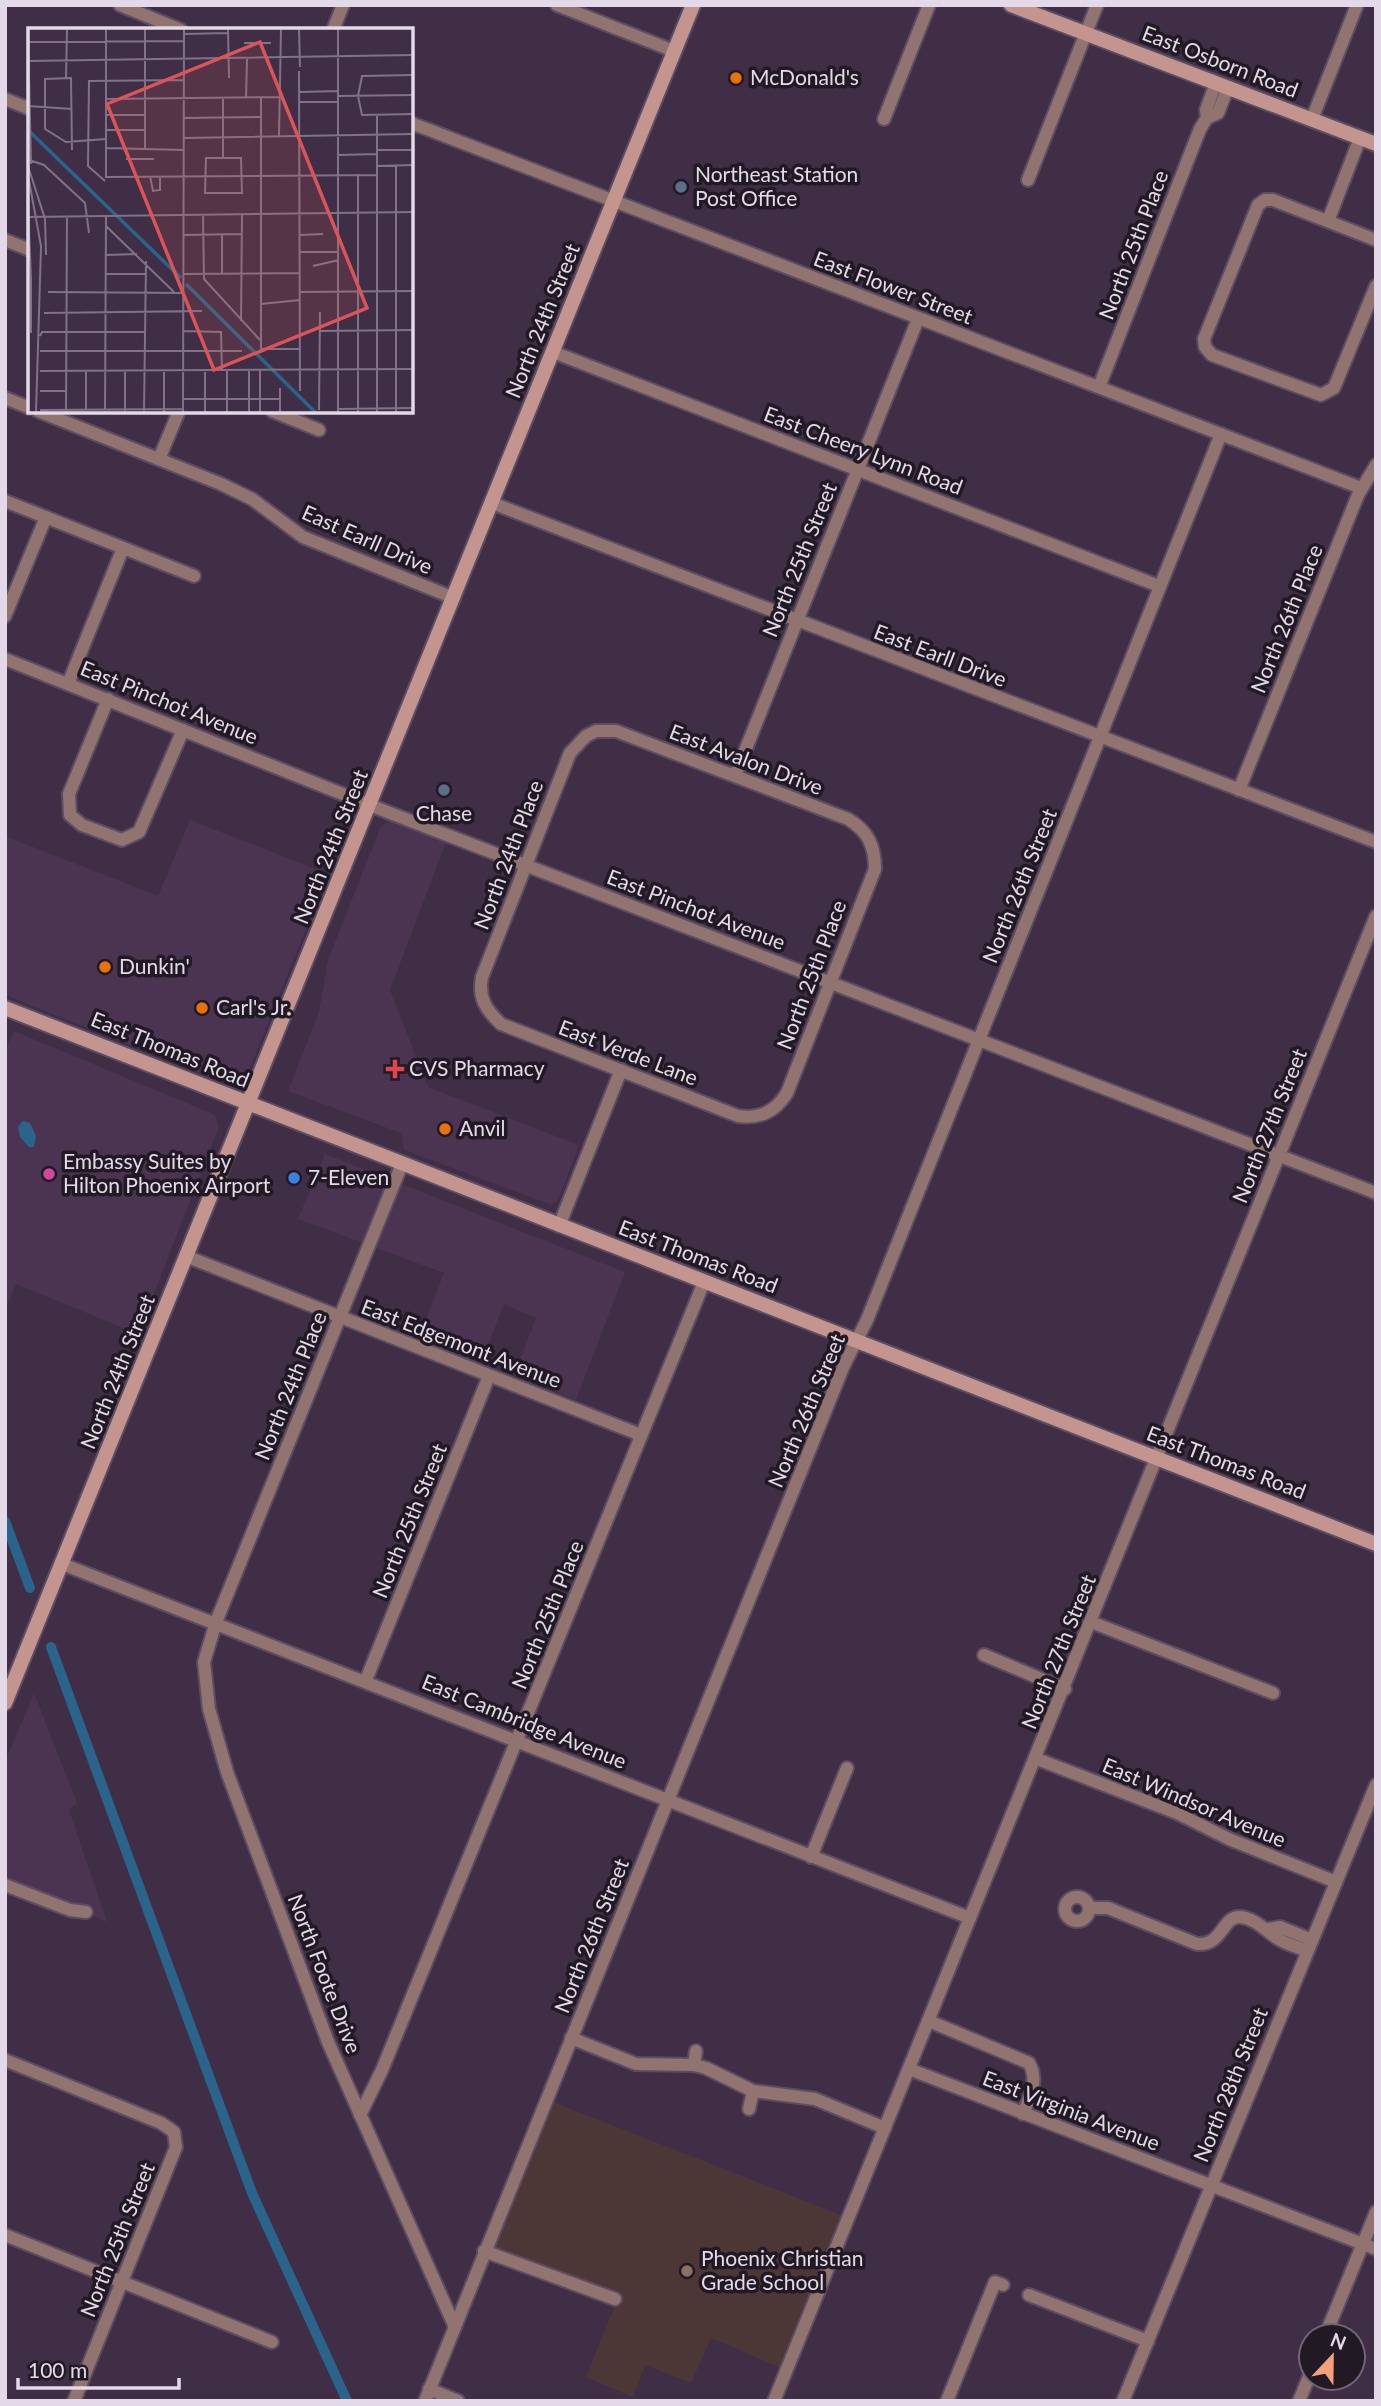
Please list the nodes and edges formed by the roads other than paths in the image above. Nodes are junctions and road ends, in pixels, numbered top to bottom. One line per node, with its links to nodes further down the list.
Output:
1 (121, 5): 9 (street)
2 (343, 5): 10 (street)
3 (556, 5): 12 (street)
4 (693, 5): 12 (main road, North 24th Street)
5 (929, 5): 16 (street)
6 (1011, 5): 11 (main road, East Osborn Road)
7 (1097, 5): 11 (street)
8 (1357, 5): 17 (street)
9 (176, 28)
10 (334, 28)
11 (1086, 34): 13 (main road, East Osborn Road); 21 (street)
12 (674, 51): 22 (main road, North 24th Street)
13 (1222, 85): 17 (main road, East Osborn Road); 30 (street, North 25th Place)
14 (5, 99): 15 (street)
15 (28, 108)
16 (884, 119)
17 (1312, 119): 19 (main road, East Osborn Road)
18 (413, 124): 22 (street, East Flower Street)
19 (1360, 138): 20 (main road, East Osborn Road); 23 (street)
20 (1376, 144)
21 (1028, 180)
22 (614, 201): 28 (street, East Flower Street); 29 (main road, North 24th Street)
23 (1328, 221): 25 (street); 27 (street)
24 (5, 240): 26 (street)
25 (1376, 240)
26 (28, 249)
27 (1376, 286)
28 (918, 319): 30 (street, East Flower Street); 40 (street, North 25th Street)
29 (553, 352): 40 (street, East Cheery Lynn Road); 43 (main road, North 24th Street)
30 (1098, 387): 37 (street, East Flower Street)
31 (5, 398): 32 (street)
32 (28, 407)
33 (43, 413): 38 (street, East Earll Drive)
34 (178, 413): 38 (street)
35 (277, 413): 36 (street)
36 (318, 430)
37 (1221, 434): 41 (street, East Flower Street); 47 (street, North 26th Street)
38 (159, 459): 48 (street, East Earll Drive)
39 (1376, 465): 41 (street, North 26th Place)
40 (856, 470): 47 (street, East Cheery Lynn Road); 50 (street, North 25th Street)
41 (1361, 488): 58 (street, North 26th Place)
42 (5, 501): 44 (street)
43 (492, 503): 48 (main road, North 24th Street); 50 (street, East Earll Drive)
44 (46, 517): 45 (street); 49 (street)
45 (123, 548): 46 (street); 52 (street)
46 (194, 576)
47 (1159, 586): 56 (street, North 26th Street)
48 (454, 598): 59 (main road, North 24th Street)
49 (5, 616)
50 (798, 621): 56 (street, East Earll Drive); 57 (street, North 25th Street)
51 (5, 659): 52 (street, East Pinchot Avenue)
52 (68, 684): 53 (street, East Pinchot Avenue)
53 (108, 699): 54 (street, East Pinchot Avenue); 54 (street)
54 (183, 730): 59 (street, East Pinchot Avenue)
55 (596, 731): 57 (street, East Avalon Drive); 62 (street, North 24th Place)
56 (1100, 737): 58 (street, East Earll Drive); 67 (street, North 26th Street)
57 (735, 776): 61 (street, East Avalon Drive)
58 (1239, 790): 60 (street, East Earll Drive)
59 (370, 805): 62 (street, East Pinchot Avenue); 69 (main road, North 24th Street)
60 (1376, 842)
61 (873, 844): 64 (street, North 25th Place)
62 (526, 864): 64 (street, East Pinchot Avenue); 65 (street, North 24th Place)
63 (1376, 916): 71 (street, North 27th Street)
64 (830, 983): 67 (street, East Pinchot Avenue); 70 (street, North 25th Place)
65 (483, 1004): 68 (street, East Verde Lane)
66 (5, 1008): 69 (main road, East Thomas Road)
67 (979, 1042): 71 (street, East Pinchot Avenue); 78 (street, North 26th Street)
68 (621, 1070): 70 (street, East Verde Lane); 74 (street)
69 (249, 1105): 72 (main road, East Thomas Road); 75 (main road, North 24th Street)
70 (768, 1113)
71 (1279, 1155): 73 (street, East Pinchot Avenue); 81 (street, North 27th Street)
72 (402, 1164): 74 (main road, East Thomas Road); 77 (street, North 24th Place)
73 (1376, 1193)
74 (559, 1226): 76 (main road, East Thomas Road)
75 (188, 1257): 77 (street, East Edgemont Avenue); 83 (main road, North 24th Street)
76 (704, 1282): 78 (main road, East Thomas Road); 80 (street, North 25th Place)
77 (340, 1317): 79 (street, East Edgemont Avenue); 84 (street, North 24th Place)
78 (856, 1342): 81 (main road, East Thomas Road); 95 (street, North 26th Street)
79 (489, 1376): 80 (street, East Edgemont Avenue); 87 (street, North 25th Street)
80 (641, 1435): 91 (street, North 25th Place)
81 (1157, 1459): 82 (main road, East Thomas Road); 85 (street, North 27th Street)
82 (1376, 1544)
83 (62, 1563): 84 (street, East Cambridge Avenue); 90 (main road, North 24th Street)
84 (216, 1622): 87 (street, East Cambridge Avenue); 112 (street, North Foote Drive)
85 (1091, 1622): 88 (street, North 27th Street); 89 (street)
86 (984, 1656): 88 (street)
87 (366, 1680): 91 (street, East Cambridge Avenue)
88 (1065, 1689): 92 (street, North 27th Street)
89 (1273, 1693)
90 (5, 1703)
91 (518, 1740): 95 (street, East Cambridge Avenue); 112 (street, North 25th Place)
92 (1037, 1759): 97 (street, East Windsor Avenue); 101 (street, North 27th Street)
93 (847, 1768): 96 (street)
94 (1376, 1784): 97 (street, North 28th Street)
95 (668, 1800): 96 (street, East Cambridge Avenue); 104 (street, North 26th Street)
96 (811, 1857): 101 (street, East Cambridge Avenue)
97 (1336, 1882): 102 (street, North 28th Street)
98 (5, 1885): 100 (street)
99 (1090, 1908): 102 (street)
100 (86, 1912)
101 (970, 1918): 103 (street, North 27th Street)
102 (1309, 1946): 114 (street, North 28th Street)
103 (929, 2021): 108 (street, North 27th Street); 111 (street)
104 (571, 2038): 107 (street); 119 (street, North 26th Street)
105 (696, 2051): 107 (street)
106 (5, 2060): 120 (street, North 25th Street)
107 (694, 2065): 109 (street)
108 (909, 2068): 111 (street, East Virginia Avenue); 113 (street, North 27th Street)
109 (754, 2091): 110 (street); 113 (street)
110 (749, 2109)
111 (1023, 2114): 114 (street, East Virginia Avenue)
112 (360, 2115): 125 (street, North Foote Drive)
113 (885, 2128): 131 (street, North 27th Street)
114 (1211, 2184): 117 (street, East Virginia Avenue); 126 (street, North 28th Street)
115 (1376, 2212): 117 (street)
116 (5, 2235): 120 (street)
117 (1363, 2244): 118 (street, East Virginia Avenue); 124 (street)
118 (1376, 2249)
119 (484, 2251): 123 (street); 125 (street, North 26th Street)
120 (123, 2281): 127 (street); 129 (street, North 25th Street)
121 (1003, 2285): 132 (street)
122 (1029, 2295): 126 (street)
123 (615, 2299)
124 (1331, 2322)
125 (454, 2327): 128 (street, North 26th Street)
126 (1148, 2341): 133 (street, North 28th Street)
127 (272, 2342)
128 (427, 2395): 130 (street)
129 (74, 2401)
130 (458, 2401)
131 (774, 2401)
132 (947, 2401)
133 (1124, 2401)

